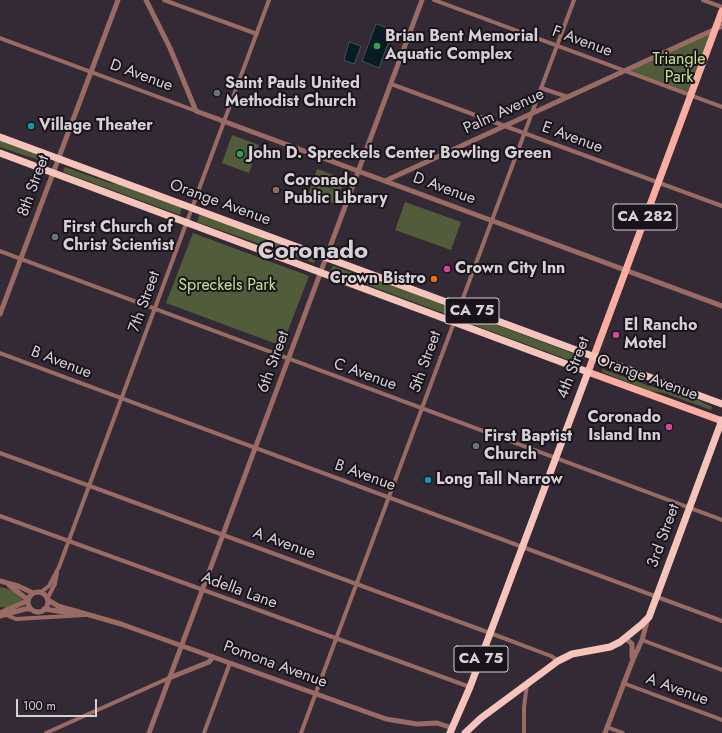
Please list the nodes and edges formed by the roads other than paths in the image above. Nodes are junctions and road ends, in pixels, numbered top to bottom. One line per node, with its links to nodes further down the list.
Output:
1 (118, 0): 17 (street, 8th Street)
2 (146, 0): 23 (street)
3 (164, 0): 13 (street)
4 (269, 0): 13 (street, 7th Street)
5 (422, 0): 18 (street, 6th Street)
6 (434, 0): 15 (street, F Avenue)
7 (574, 0): 15 (street, 5th Street)
8 (703, 0): 9 (street)
9 (722, 7)
10 (722, 11): 12 (main road, 4th Street / CA 282)
11 (722, 26): 12 (street, Palm Avenue)
12 (714, 30): 16 (street, Palm Avenue); 20 (main road, 4th Street / CA 282)
13 (257, 34): 25 (street, 7th Street)
14 (0, 38): 17 (street, D Avenue)
15 (557, 46): 16 (street, F Avenue); 19 (street, 5th Street)
16 (625, 71): 20 (street, F Avenue); 21 (street, Palm Avenue)
17 (91, 72): 23 (street, D Avenue); 30 (street, 8th Street)
18 (391, 84): 26 (street, E Avenue); 31 (street, 6th Street)
19 (541, 88): 21 (street, Palm Avenue); 24 (street, 5th Street)
20 (691, 95): 22 (street, F Avenue); 34 (main road, 4th Street / CA 282)
21 (568, 97): 24 (street, Palm Avenue)
22 (722, 107)
23 (196, 111): 25 (street, D Avenue)
24 (532, 114): 26 (street, Palm Avenue); 27 (street, 5th Street)
25 (224, 121): 31 (street, D Avenue); 36 (street, 7th Street)
26 (505, 126): 27 (street, E Avenue); 33 (street, Palm Avenue)
27 (524, 133): 34 (street, E Avenue); 37 (street, 5th Street)
28 (0, 137): 30 (highway, Orange Avenue / CA 75)
29 (0, 153): 32 (highway, Orange Avenue / CA 75)
30 (58, 160): 32 (street, 8th Street); 36 (highway, Orange Avenue / CA 75)
31 (358, 171): 33 (street, D Avenue); 40 (street, 6th Street)
32 (53, 172): 38 (highway, Orange Avenue / CA 75); 41 (street, 8th Street)
33 (385, 181): 37 (street, D Avenue)
34 (658, 182): 35 (street, E Avenue); 42 (main road, 4th Street / CA 282)
35 (722, 206)
36 (192, 207): 38 (street, 7th Street); 40 (highway, Orange Avenue / CA 75)
37 (492, 221): 42 (street, D Avenue); 45 (street, 5th Street)
38 (187, 223): 43 (highway, Orange Avenue / CA 75); 46 (street, 7th Street)
39 (0, 251): 41 (street, C Avenue)
40 (326, 258): 43 (street, 6th Street); 45 (highway, Orange Avenue / CA 75)
41 (21, 259): 46 (street, C Avenue); 47 (street, 8th Street)
42 (626, 271): 44 (street, D Avenue); 50 (main road, 4th Street / CA 282)
43 (321, 272): 48 (highway, Orange Avenue / CA 75); 51 (street, 6th Street)
44 (722, 306)
45 (460, 307): 48 (street, 5th Street); 50 (highway, Orange Avenue / CA 75)
46 (155, 309): 51 (street, C Avenue); 53 (street, 7th Street)
47 (0, 314)
48 (454, 322): 52 (highway, Orange Avenue / CA 75); 55 (street, 5th Street)
49 (0, 353): 53 (street, B Avenue)
50 (594, 357): 52 (main road, 4th Street / CA 282); 54 (highway, Orange Avenue / CA 75)
51 (289, 359): 55 (street, C Avenue); 57 (street, 6th Street)
52 (588, 372): 56 (main road, Orange Avenue); 59 (highway, 4th Street / CA 75)
53 (122, 398): 57 (street, B Avenue); 60 (street, 7th Street)
54 (722, 404)
55 (422, 408): 59 (street, C Avenue); 61 (street, 5th Street)
56 (722, 420): 62 (highway, 3rd Street / CA 75)
57 (256, 448): 61 (street, B Avenue); 65 (street, 6th Street)
58 (0, 453): 60 (street, A Avenue)
59 (555, 458): 62 (street, C Avenue); 67 (highway, 4th Street / CA 75)
60 (89, 486): 65 (street, A Avenue); 66 (street, 7th Street)
61 (389, 497): 67 (street, B Avenue); 70 (street, 5th Street)
62 (689, 508): 64 (street, C Avenue); 74 (highway, 3rd Street / CA 75)
63 (0, 516): 66 (street, Adella Lane)
64 (722, 520)
65 (223, 534): 70 (street, A Avenue); 71 (street, 6th Street)
66 (69, 541): 68 (street, 7th Street); 71 (street, Adella Lane)
67 (522, 547): 74 (street, B Avenue); 84 (highway, 4th Street / CA 75)
68 (59, 567): 72 (street, 7th Street); 76 (street, 7th Street)
69 (2, 582): 73 (street); 75 (street)
70 (357, 584): 84 (street, A Avenue); 85 (street, 5th Street)
71 (203, 591): 85 (street, Adella Lane); 88 (street, 6th Street)
72 (42, 592): 73 (street); 76 (street)
73 (33, 593): 75 (street)
74 (656, 596): 82 (highway, 3rd Street / CA 75); 83 (street, B Avenue)
75 (28, 600): 77 (street); 79 (street)
76 (48, 600): 78 (street); 81 (street, Pomona Avenue)
77 (31, 609): 78 (street); 80 (street)
78 (44, 609): 81 (street)
79 (0, 615): 80 (street, Pomona Avenue)
80 (6, 615): 81 (street, Pomona Avenue)
81 (91, 615): 88 (street, Pomona Avenue)
82 (649, 617): 86 (highway, CA 75); 87 (street, 3rd Street)
83 (722, 621)
84 (491, 634): 90 (street, A Avenue); 97 (highway, 4th Street / CA 75)
85 (336, 638): 97 (street, Adella Lane); 98 (street, 5th Street)
86 (624, 639): 90 (highway, CA 75); 92 (street, 3rd Street)
87 (642, 640): 92 (street, 3rd Street); 93 (street)
88 (182, 646): 89 (street, Pomona Avenue); 94 (street, 6th Street)
89 (213, 657): 91 (street, Pomona Avenue); 94 (street)
90 (558, 661): 95 (highway, CA 75)
91 (230, 662): 98 (street, Pomona Avenue); 104 (street)
92 (632, 662): 96 (street, 3rd Street)
93 (722, 670)
94 (170, 678): 102 (street); 103 (street, 6th Street)
95 (527, 683): 106 (highway, CA 75); 107 (street)
96 (623, 683): 99 (street, A Avenue); 100 (street, 3rd Street)
97 (470, 687): 101 (highway, 4th Street / CA 75)
98 (316, 694): 101 (street, Pomona Avenue); 105 (street, 5th Street)
99 (722, 720)
100 (607, 727): 108 (street, 3rd Street); 109 (street)
101 (451, 730)
102 (46, 733)
103 (149, 733)
104 (204, 733)
105 (301, 733)
106 (465, 733)
107 (524, 733)
108 (605, 733)
109 (624, 733)

